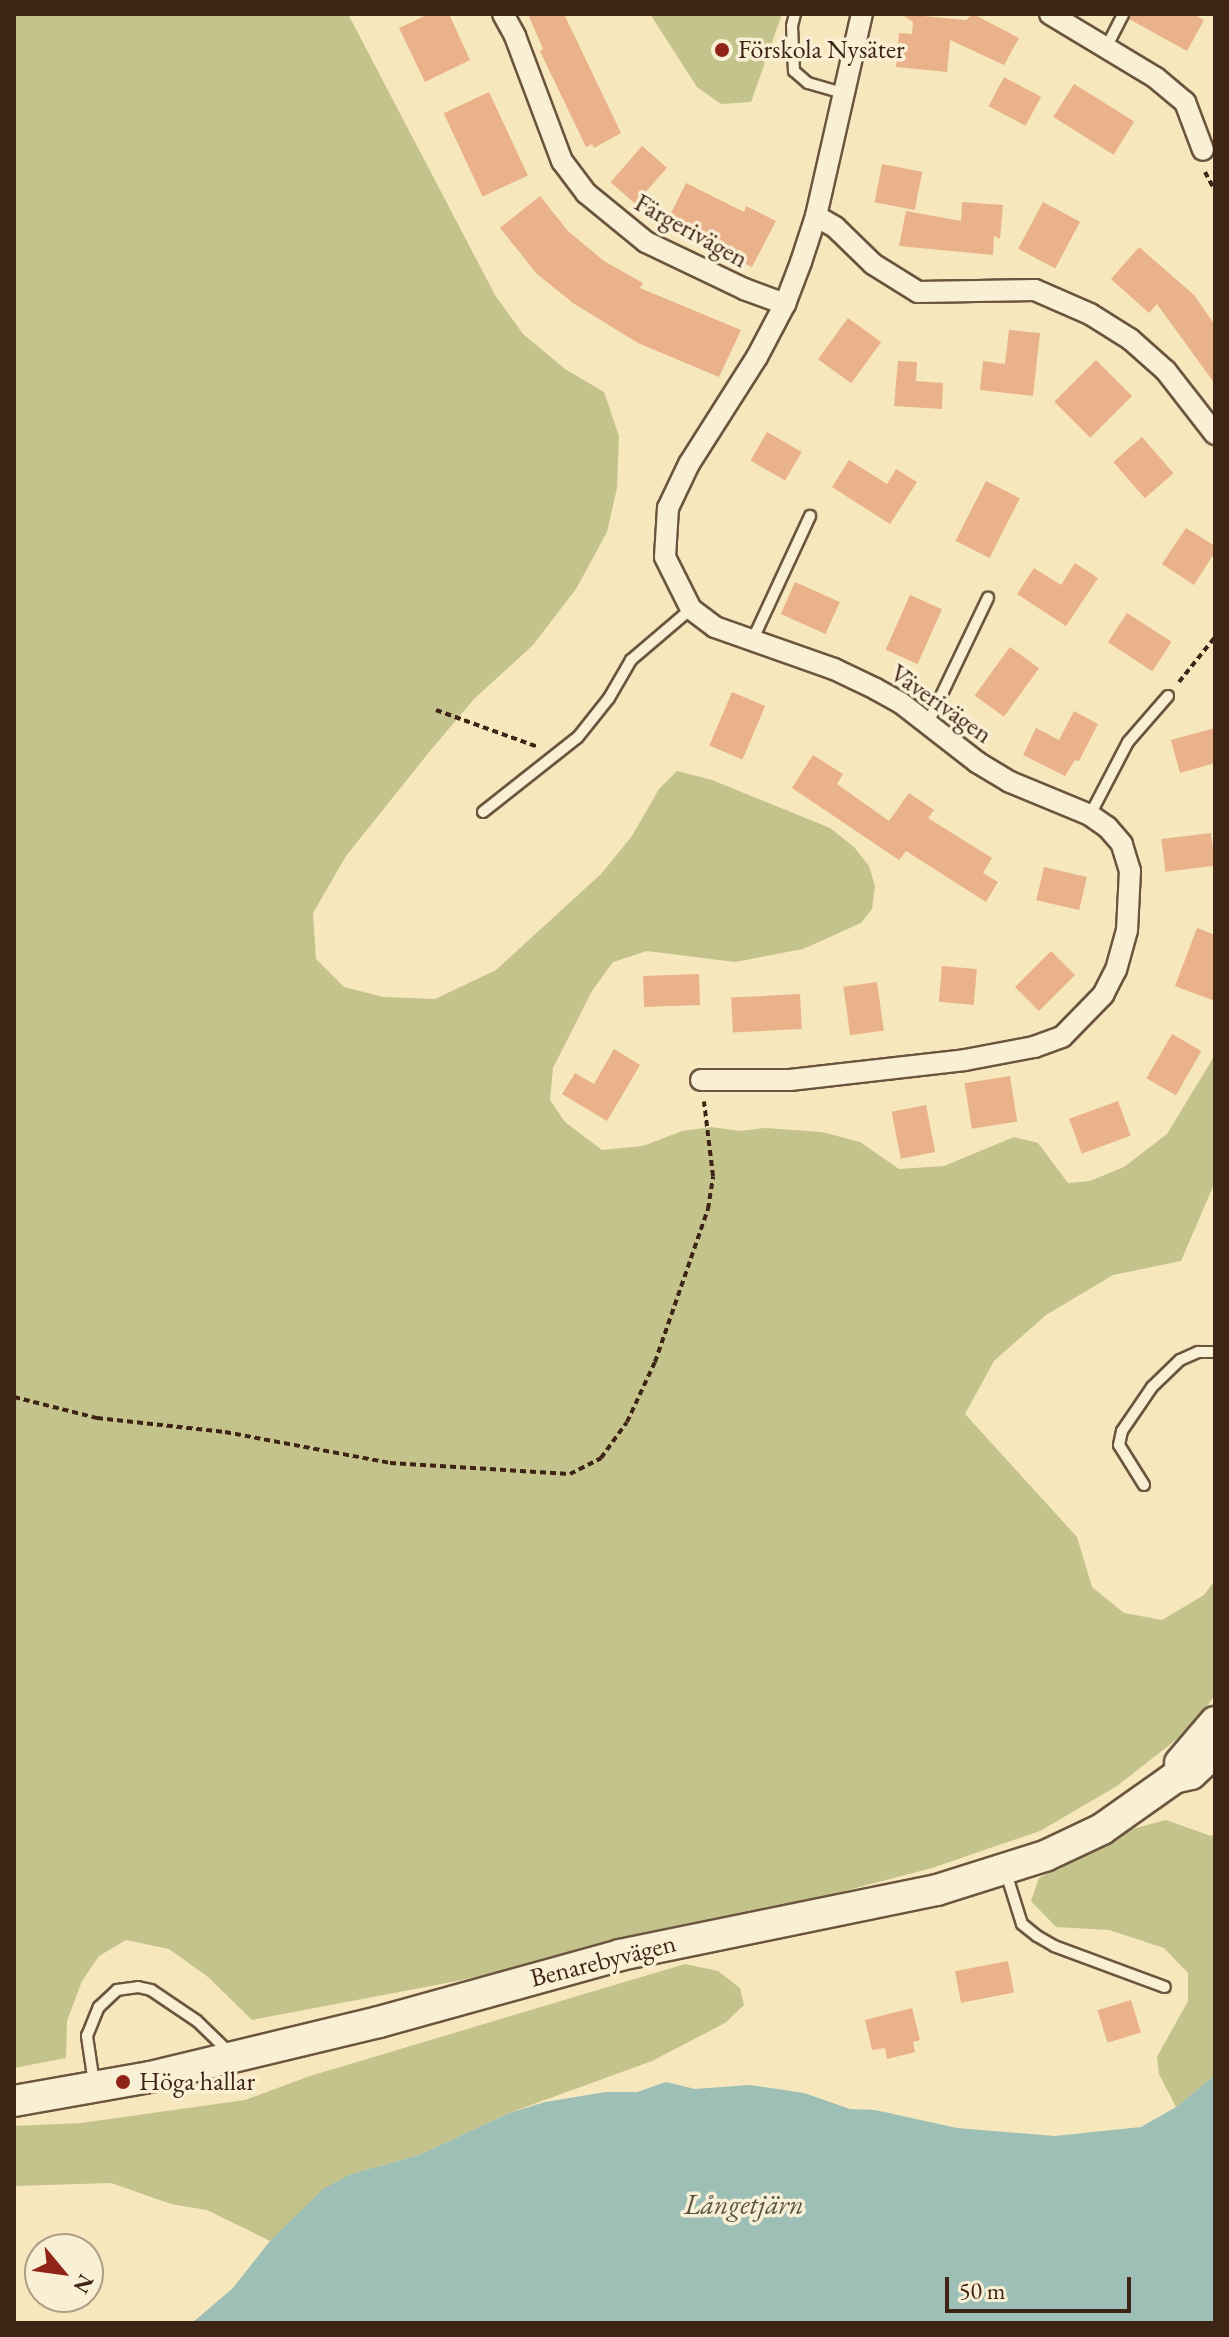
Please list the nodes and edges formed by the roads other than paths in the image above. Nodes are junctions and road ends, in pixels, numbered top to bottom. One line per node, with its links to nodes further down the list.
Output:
1 (503, 14): 10 (street, Färgerivägen)
2 (795, 14): 7 (lane)
3 (862, 14): 7 (street)
4 (1050, 14): 6 (street)
5 (1123, 14): 6 (lane)
6 (1106, 48): 8 (street)
7 (844, 93): 9 (street)
8 (1203, 150)
9 (816, 216): 10 (street); 11 (street)
10 (785, 304): 14 (street)
11 (1215, 434)
12 (810, 516): 15 (lane)
13 (988, 598): 17 (lane)
14 (691, 609): 15 (street, Väverivägen); 18 (lane)
15 (752, 642): 17 (street, Väverivägen)
16 (1168, 696): 19 (lane)
17 (928, 723): 19 (street, Väverivägen)
18 (483, 812)
19 (1090, 815): 20 (street, Väverivägen)
20 (701, 1080)
21 (1215, 1352): 22 (lane)
22 (1144, 1485)
23 (1215, 1722): 25 (street, Benarebyvägen)
24 (1215, 1752): 25 (street, Benarebyvägen)
25 (1174, 1778): 26 (street, Benarebyvägen)
26 (1005, 1869): 27 (lane); 28 (street, Benarebyvägen)
27 (1165, 1987)
28 (234, 2057): 29 (street, Benarebyvägen); 29 (lane)
29 (95, 2088): 30 (street, Benarebyvägen)
30 (14, 2101)

